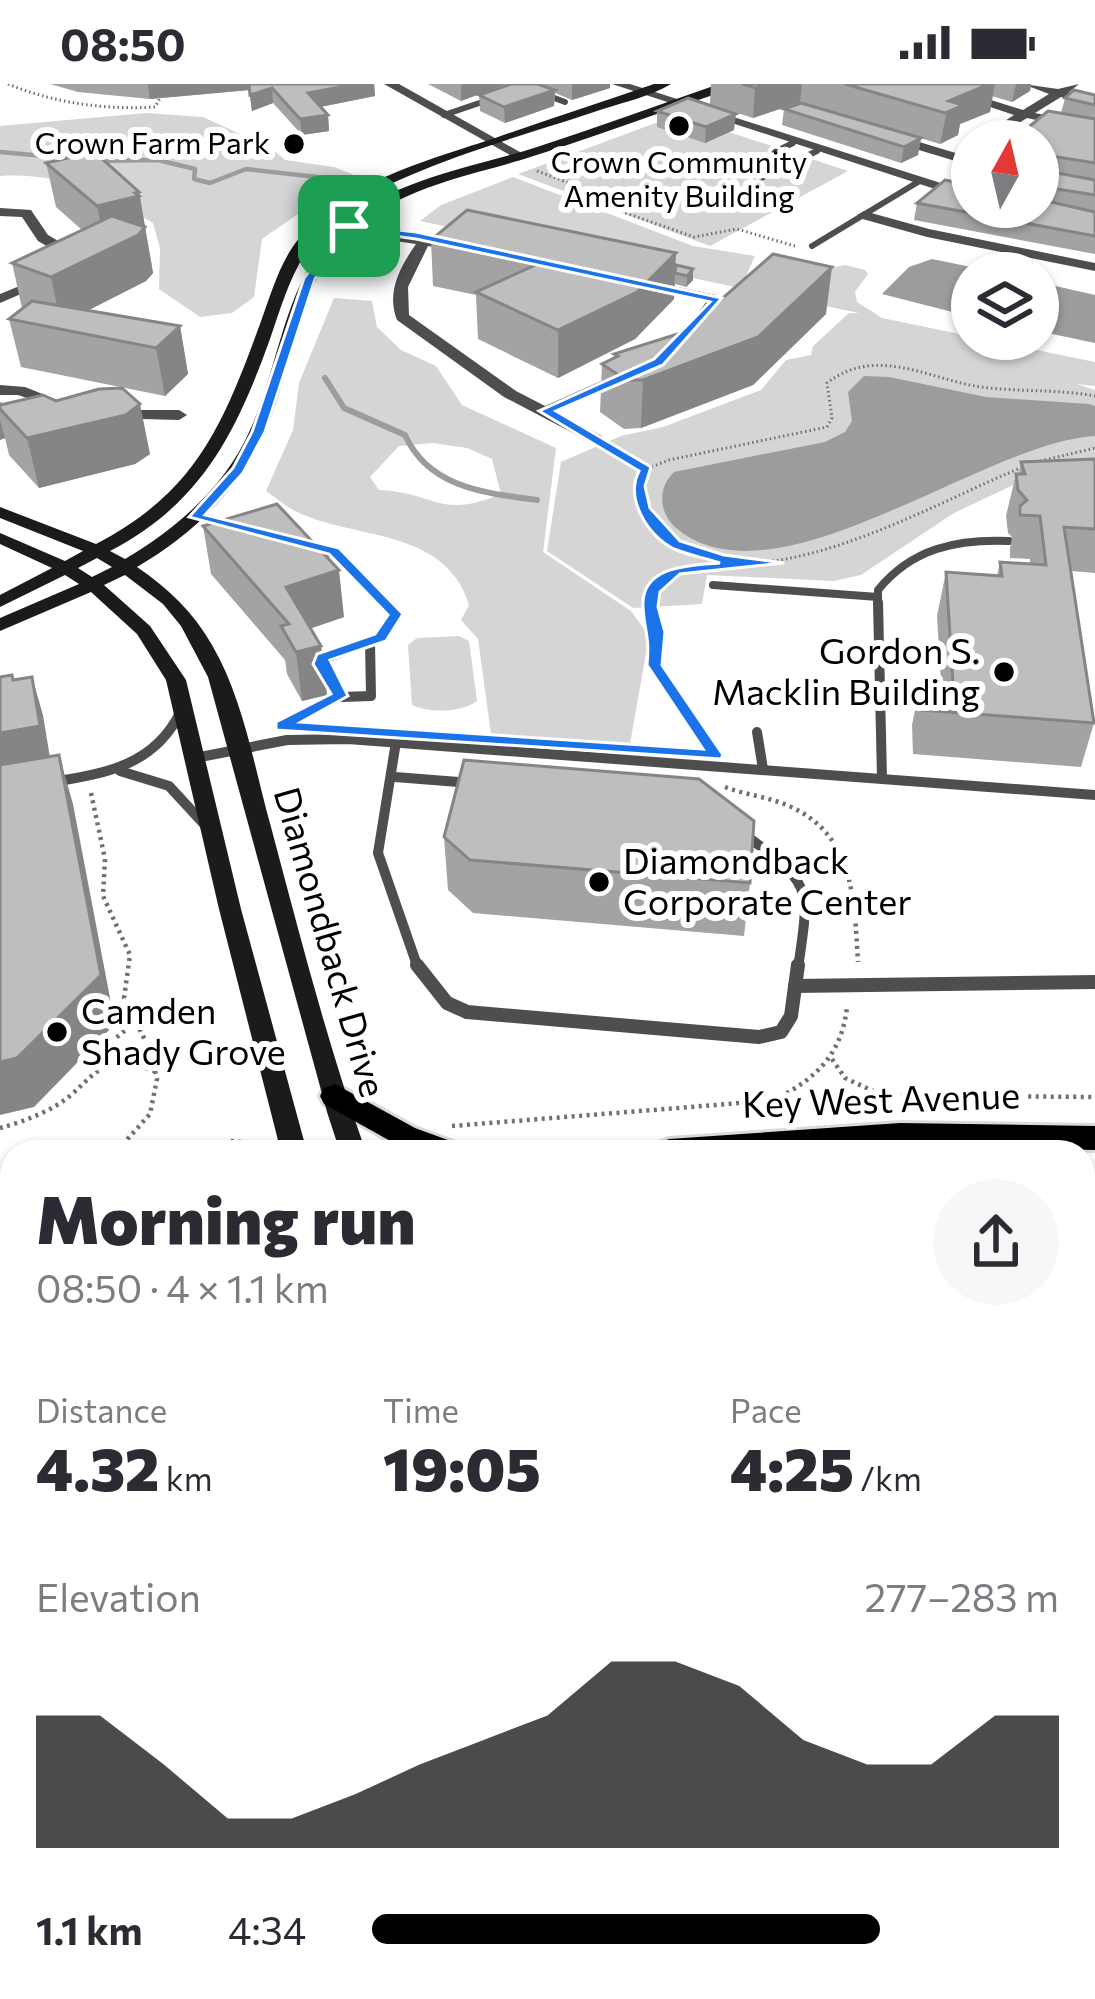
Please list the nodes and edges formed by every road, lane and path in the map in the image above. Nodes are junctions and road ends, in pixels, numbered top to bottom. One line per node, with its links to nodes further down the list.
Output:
1 (8, 84): 2 (path)
2 (168, 84)
3 (618, 84): 11 (street)
4 (665, 84): 11 (street)
5 (730, 84): 15 (street)
6 (928, 84): 16 (street)
7 (1029, 84): 12 (street)
8 (1073, 84): 12 (street)
9 (396, 85): 17 (street)
10 (521, 86): 13 (lane); 17 (lane)
11 (641, 92): 15 (street); 24 (street)
12 (1058, 93): 14 (street); 16 (street)
13 (565, 102)
14 (1095, 103)
15 (673, 104): 20 (street); 27 (street)
16 (1025, 114): 19 (street); 21 (street)
17 (444, 115): 24 (street)
18 (774, 117): 20 (street)
19 (1015, 120)
20 (748, 129): 23 (street)
21 (1095, 130)
22 (873, 132): 26 (street)
23 (793, 143): 25 (street); 25 (lane)
24 (494, 144): 27 (street); 34 (street)
25 (817, 151): 30 (street)
26 (951, 155)
27 (520, 156): 35 (street)
28 (951, 160): 30 (street)
29 (530, 170): 37 (path)
30 (918, 182): 31 (street); 33 (lane)
31 (951, 191)
32 (0, 212): 41 (street)
33 (864, 214): 37 (lane); 39 (street)
34 (323, 222): 35 (street); 45 (street)
35 (356, 228): 36 (street); 46 (street)
36 (426, 240): 38 (street); 48 (street)
37 (812, 246)
38 (474, 249)
39 (1095, 267)
40 (626, 280): 42 (street)
41 (0, 299)
42 (677, 344)
43 (639, 371): 48 (street)
44 (0, 390): 49 (street)
45 (242, 394): 46 (street); 61 (street)
46 (270, 394): 56 (street)
47 (1095, 396): 53 (path)
48 (546, 411): 50 (street)
49 (179, 415)
50 (596, 439): 53 (path)
51 (1095, 448): 52 (path)
52 (1024, 466): 54 (path); 62 (path)
53 (646, 470): 62 (path)
54 (1043, 471)
55 (0, 512): 61 (street, Diamondback Drive)
56 (196, 517): 57 (lane); 63 (street)
57 (215, 521)
58 (0, 538): 64 (street)
59 (290, 540): 70 (lane)
60 (1009, 541): 67 (lane)
61 (97, 552): 63 (street, Diamondback Drive); 64 (street)
62 (777, 563): 77 (path)
63 (121, 567): 65 (street); 76 (street, Diamondback Drive)
64 (68, 568): 65 (street); 68 (street)
65 (92, 583): 69 (street); 72 (street)
66 (712, 586): 67 (lane)
67 (878, 597): 83 (lane)
68 (0, 602)
69 (0, 625)
70 (370, 643): 71 (lane); 71 (lane)
71 (340, 696): 73 (path)
72 (182, 709): 78 (street); 80 (lane)
73 (304, 724)
74 (757, 732): 79 (lane)
75 (396, 742): 76 (lane); 79 (lane); 82 (lane)
76 (239, 748): 78 (lane); 96 (street, Diamondback Drive)
77 (695, 754)
78 (195, 758): 88 (street)
79 (763, 769): 83 (lane)
80 (118, 771): 81 (lane); 88 (lane)
81 (87, 776): 84 (lane); 91 (path)
82 (395, 776): 85 (lane); 90 (lane)
83 (882, 778): 86 (lane)
84 (45, 784)
85 (488, 784)
86 (1095, 795)
87 (733, 826): 90 (lane)
88 (212, 836): 101 (street)
89 (1095, 982): 90 (lane)
90 (795, 986)
91 (139, 1019): 93 (path); 94 (path)
92 (832, 1059): 95 (path)
93 (109, 1064): 94 (path); 98 (path)
94 (154, 1071): 100 (path)
95 (883, 1094): 97 (path); 103 (path)
96 (335, 1096): 102 (street, Diamondback Drive); 103 (main road)
97 (1095, 1096)
98 (0, 1128)
99 (1095, 1138): 104 (main road, Key West Avenue)
100 (127, 1140)
101 (291, 1140)
102 (349, 1140)
103 (444, 1140)
104 (832, 1140)

